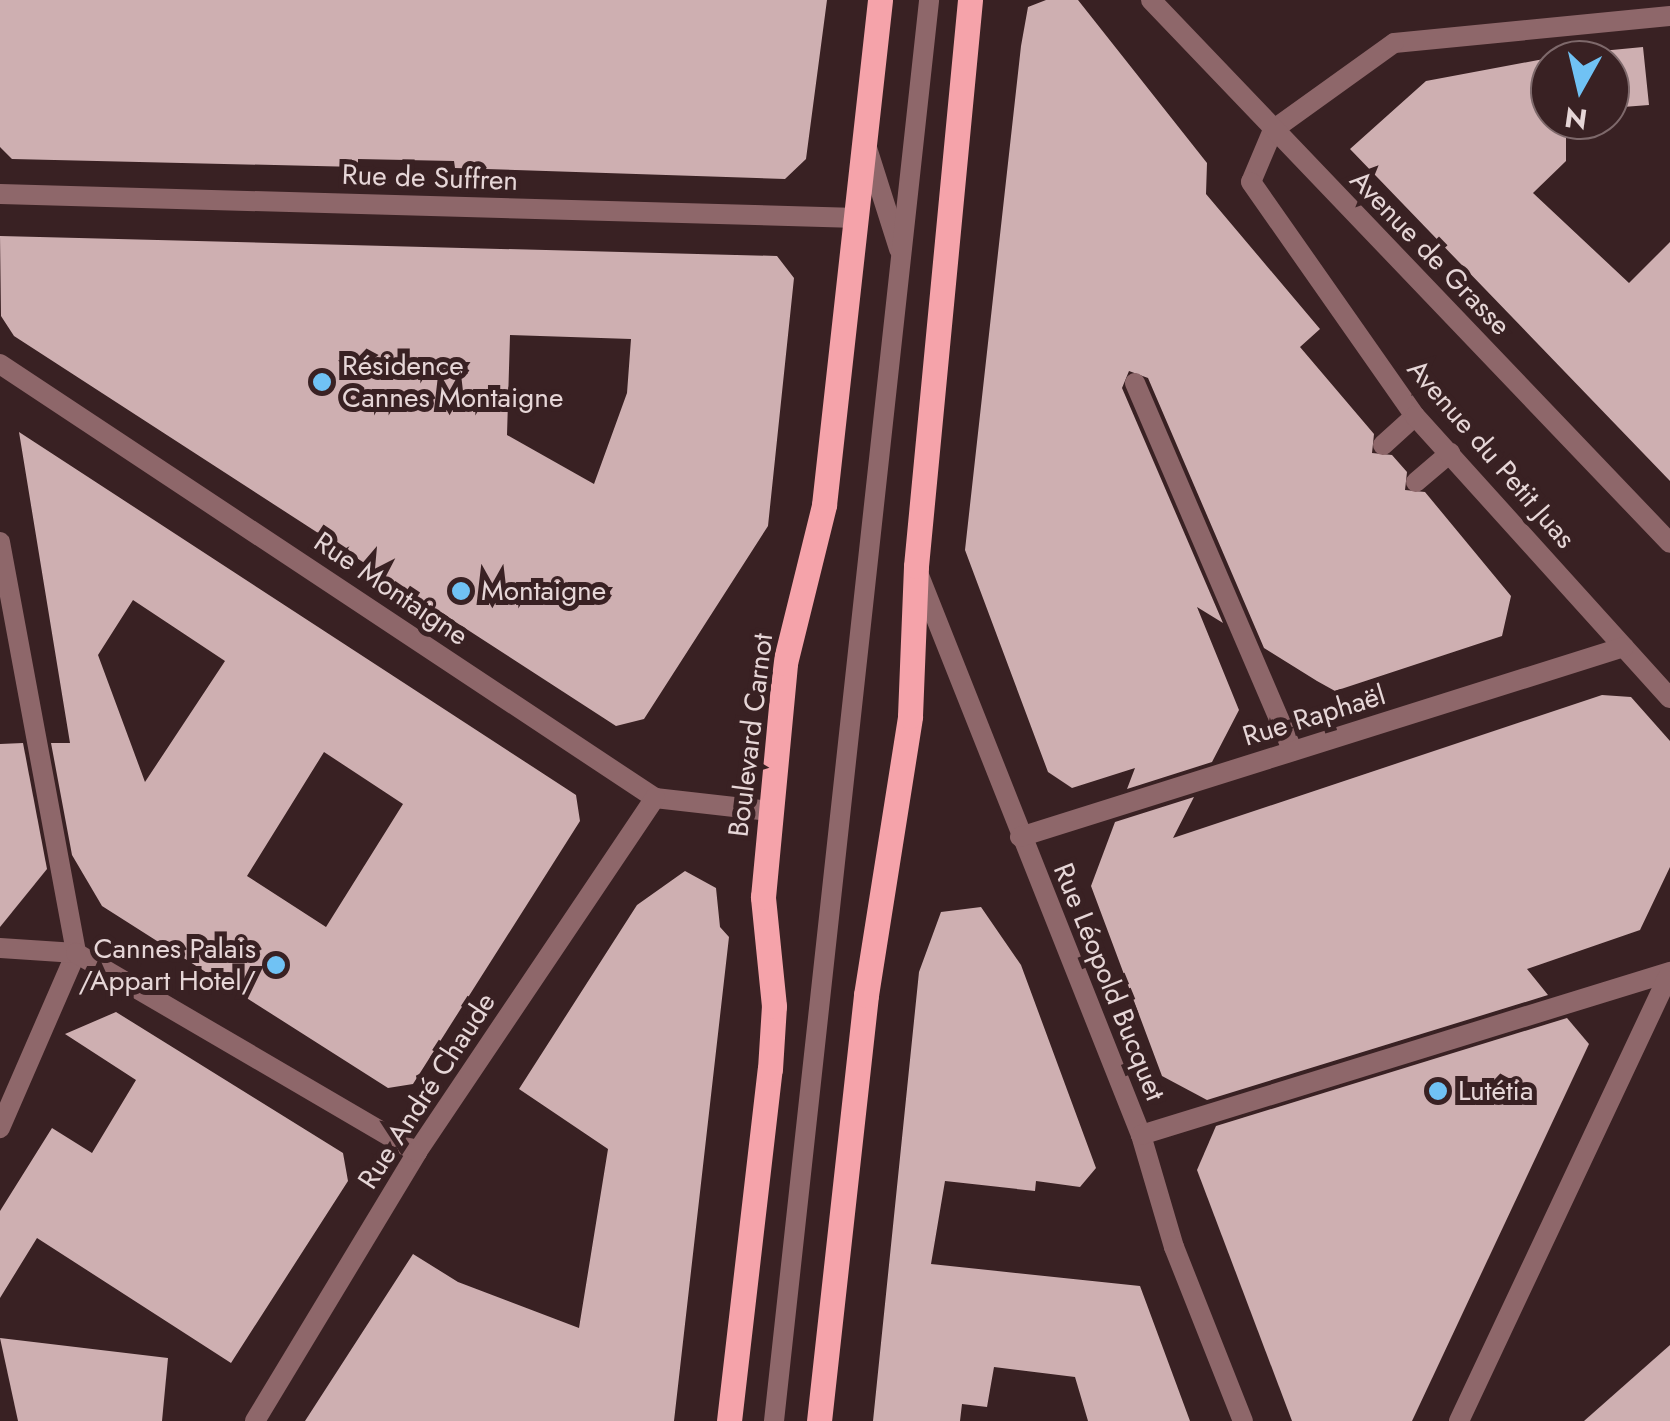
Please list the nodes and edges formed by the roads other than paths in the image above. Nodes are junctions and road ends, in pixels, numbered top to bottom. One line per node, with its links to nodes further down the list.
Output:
1 (880, 0): 7 (main road, Boulevard Carnot)
2 (929, 0): 10 (street)
3 (970, 0): 19 (main road)
4 (1150, 0): 6 (street, Avenue de Grasse)
5 (1670, 16): 6 (street)
6 (1273, 130): 13 (street, Avenue du Petit Juas); 18 (street, Avenue de Grasse)
7 (866, 146): 9 (main road, Boulevard Carnot); 10 (street)
8 (0, 194): 9 (street, Rue de Suffren)
9 (858, 218): 24 (main road, Boulevard Carnot)
10 (901, 255): 34 (street)
11 (0, 364): 23 (street, Rue Montaigne)
12 (1134, 383): 22 (street)
13 (1415, 416): 14 (street); 15 (street, Avenue du Petit Juas)
14 (1383, 444)
15 (1450, 453): 16 (street); 20 (street, Avenue du Petit Juas)
16 (1416, 482)
17 (0, 542): 27 (street)
18 (1670, 543)
19 (916, 566): 25 (street, Rue Léopold Bucquet); 35 (main road)
20 (1624, 647): 21 (street, Avenue du Petit Juas); 22 (street, Rue Raphaël)
21 (1670, 698)
22 (1293, 751): 25 (street, Rue Raphaël)
23 (655, 798): 24 (street, Rue Montaigne); 31 (street, Rue André Chaude)
24 (769, 811): 33 (main road, Boulevard Carnot)
25 (1020, 838): 30 (street, Rue Léopold Bucquet)
26 (0, 948): 27 (street)
27 (76, 953): 29 (street); 31 (street)
28 (1670, 972): 30 (street); 37 (street)
29 (0, 1128)
30 (1141, 1135): 36 (street, Rue Léopold Bucquet)
31 (417, 1152): 32 (street, Rue André Chaude)
32 (256, 1421)
33 (730, 1421)
34 (774, 1421)
35 (819, 1421)
36 (1243, 1421)
37 (1459, 1421)

